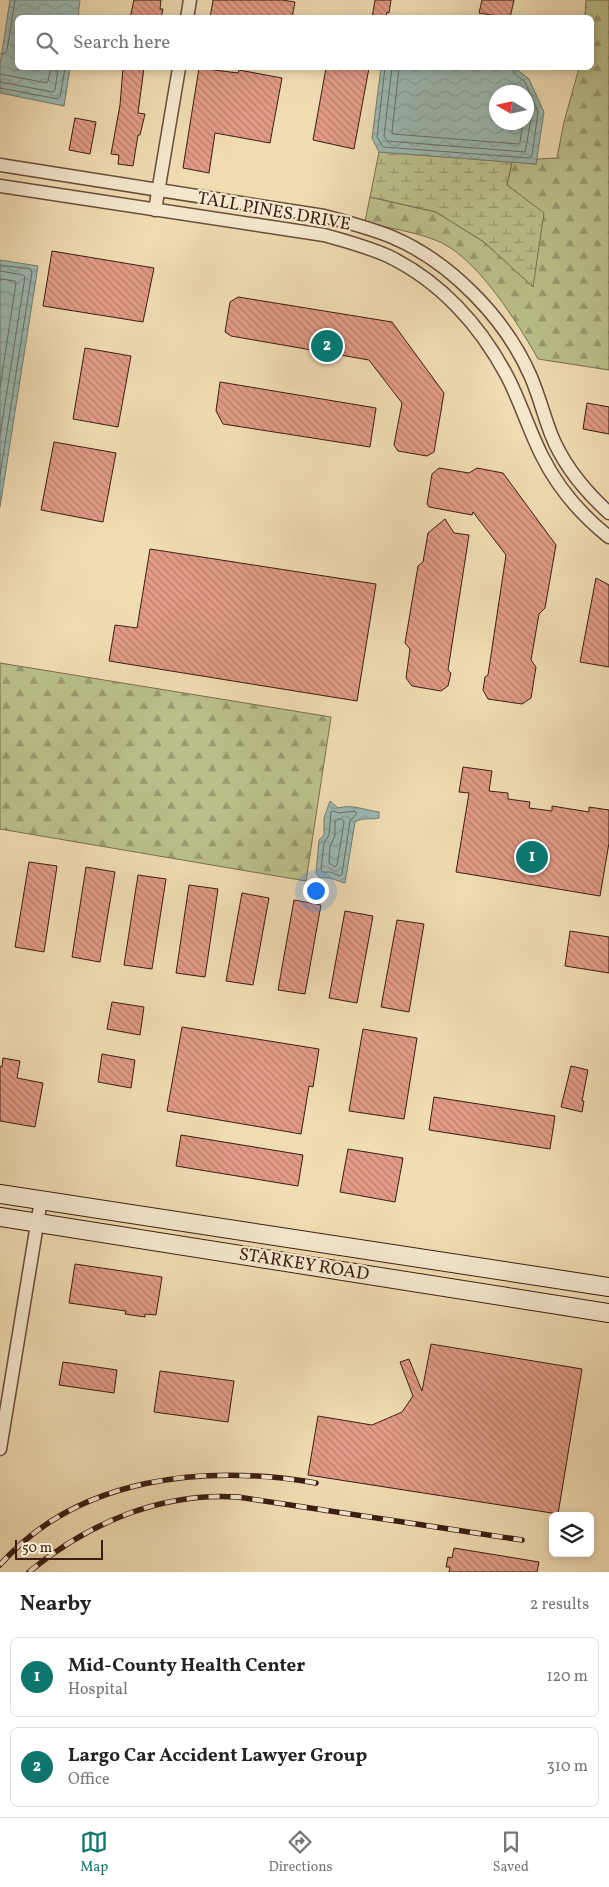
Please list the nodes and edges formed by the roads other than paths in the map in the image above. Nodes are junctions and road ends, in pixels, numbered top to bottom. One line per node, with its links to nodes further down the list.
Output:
1 (190, 0): 2 (street)
2 (188, 15)
3 (179, 70): 6 (street)
4 (0, 166): 6 (street, TALL PINES DRIVE)
5 (0, 186): 7 (street, TALL PINES DRIVE)
6 (159, 190): 7 (street); 8 (street, TALL PINES DRIVE)
7 (155, 210): 9 (street, TALL PINES DRIVE)
8 (609, 513)
9 (609, 537)
10 (0, 1194): 11 (main road, STARKEY ROAD)
11 (41, 1200): 13 (street); 14 (main road, STARKEY ROAD)
12 (0, 1217): 13 (main road, STARKEY ROAD)
13 (38, 1223): 15 (main road, STARKEY ROAD); 16 (street)
14 (609, 1287)
15 (609, 1313)
16 (0, 1449)

